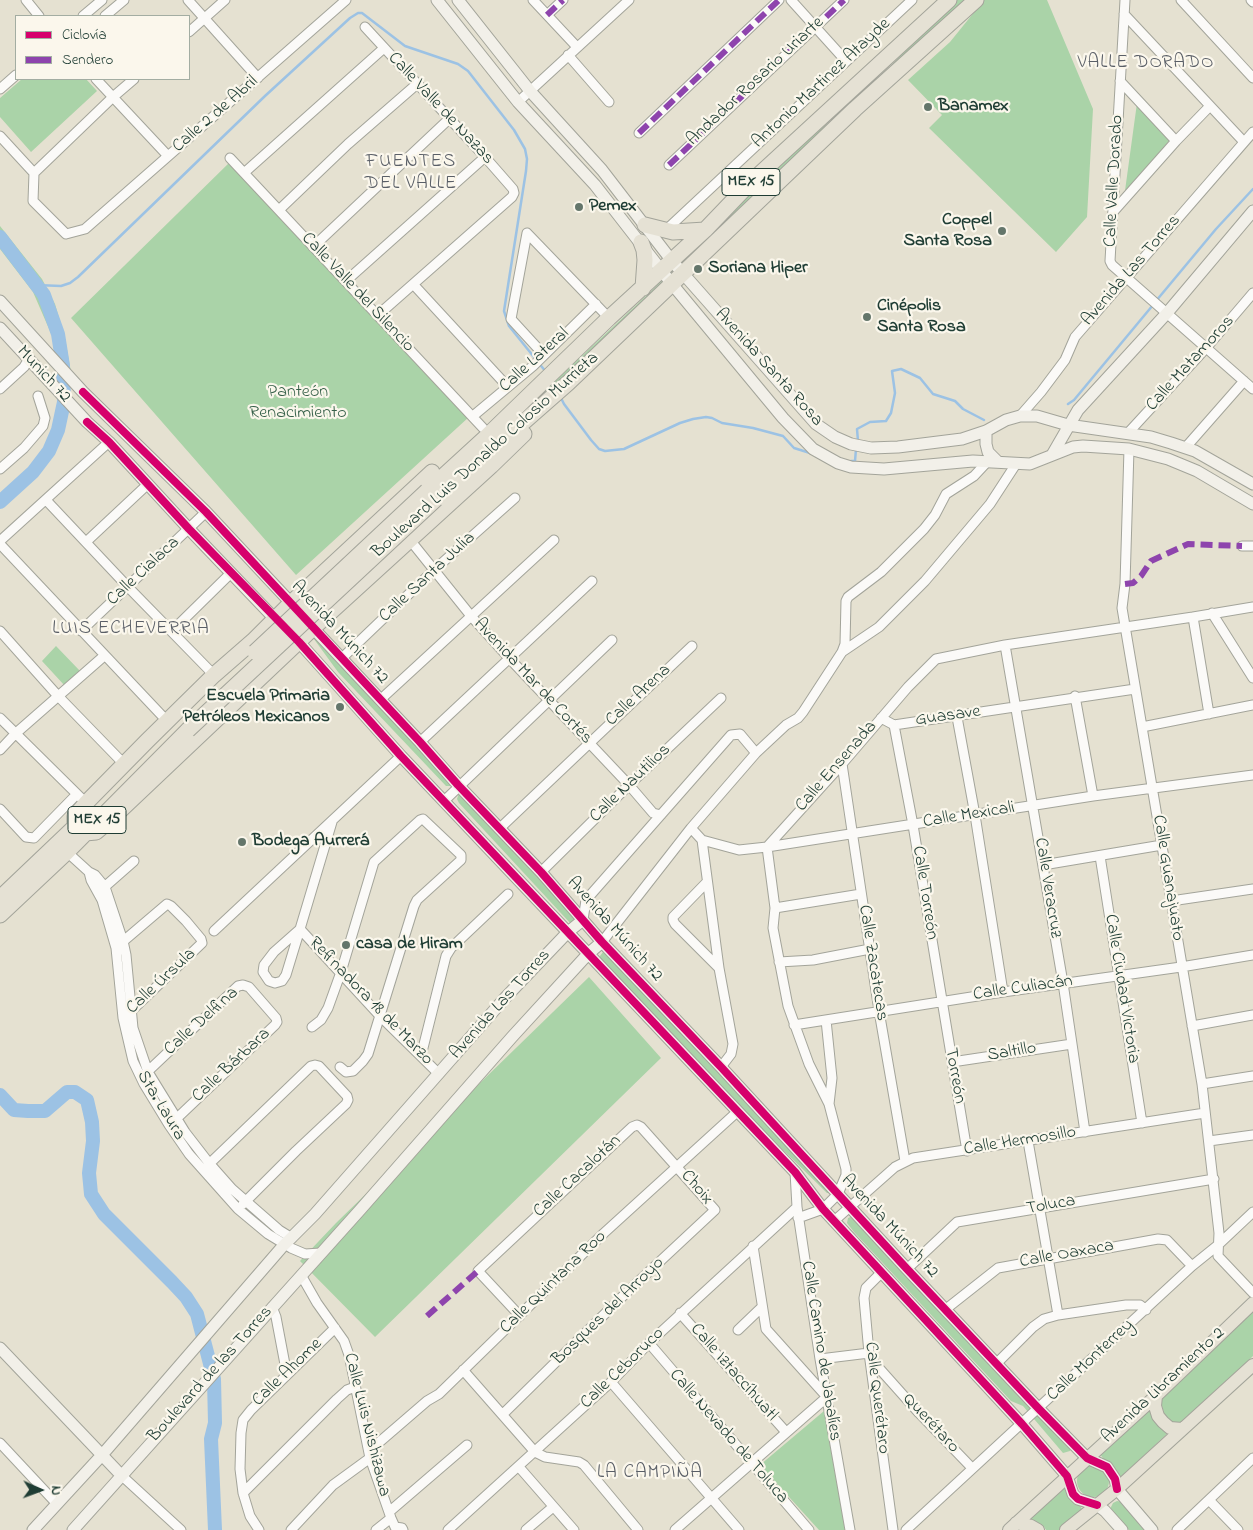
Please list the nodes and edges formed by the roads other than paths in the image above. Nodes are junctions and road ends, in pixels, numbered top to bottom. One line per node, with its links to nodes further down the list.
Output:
1 (26, 0): 21 (street)
2 (102, 0): 22 (street)
3 (124, 0): 23 (street)
4 (188, 0): 25 (street)
5 (225, 0): 25 (street)
6 (346, 0): 34 (street, Calle 2 de Abril)
7 (437, 0): 43 (main road)
8 (458, 0): 41 (main road)
9 (533, 0): 24 (street)
10 (562, 0): 24 (street)
11 (628, 0): 29 (street)
12 (780, 0): 48 (street)
13 (791, 0): 26 (street)
14 (844, 0): 26 (street, Andador Rosario Uriarte)
15 (912, 0): 32 (street, Antonio Martinez Atayde)
16 (949, 0): 63 (highway, Boulevard Luis Donaldo Colosio Murrieta / MEX 15)
17 (976, 0): 67 (highway, Boulevard Luis Donaldo Colosio Murrieta / MEX 15)
18 (1125, 0): 20 (street, Calle Valle Dorado)
19 (1181, 0): 35 (street)
20 (1124, 14): 38 (street, Calle Valle Dorado); 45 (street)
21 (39, 15)
22 (84, 15)
23 (106, 15)
24 (547, 15): 29 (street)
25 (205, 19): 28 (street); 34 (street)
26 (814, 26): 32 (street); 55 (street, Andador Rosario Uriarte)
27 (364, 27): 30 (street, Calle Valle de Nazas)
28 (190, 31)
29 (577, 47): 31 (street)
30 (384, 48): 39 (street, Calle Valle de Nazas); 57 (street)
31 (568, 56): 41 (street); 44 (street)
32 (846, 61): 62 (street, Antonio Martinez Atayde)
33 (15, 76): 40 (street)
34 (258, 78): 52 (street, Calle 2 de Abril)
35 (1253, 78)
36 (97, 80): 42 (street)
37 (133, 80): 42 (street)
38 (1120, 80): 50 (street); 60 (street, Calle Valle Dorado)
39 (417, 84): 46 (street, Calle Valle de Nazas); 58 (street)
40 (0, 89)
41 (530, 91): 43 (street); 61 (main road)
42 (112, 97): 52 (street); 56 (street)
43 (518, 102): 64 (main road)
44 (609, 102)
45 (1210, 106): 50 (street); 51 (street)
46 (450, 119): 53 (street, Calle Valle de Nazas); 65 (street)
47 (1253, 132): 51 (street, Avenida Las Torres)
48 (639, 133)
49 (0, 136): 56 (street)
50 (1176, 141): 60 (street)
51 (1244, 142): 68 (street, Avenida Las Torres)
52 (168, 156): 56 (street, Calle 2 de Abril)
53 (484, 157): 69 (street); 70 (street, Calle Valle de Nazas)
54 (230, 158): 57 (street, Calle Valle del Silencio)
55 (669, 165)
56 (34, 173)
57 (244, 173): 58 (street, Calle Valle del Silencio)
58 (279, 210): 65 (street, Calle Valle del Silencio)
59 (1253, 211): 76 (main road)
60 (1113, 212): 68 (street, Calle Valle Dorado)
61 (645, 225): 62 (highway); 66 (main road)
62 (666, 230): 63 (highway)
63 (705, 230): 66 (highway, Boulevard Luis Donaldo Colosio Murrieta / MEX 15)
64 (641, 242): 66 (main road); 72 (highway)
65 (313, 247): 69 (street, Calle Valle del Silencio)
66 (667, 265): 67 (main road, Avenida Santa Rosa); 71 (main road, Avenida Santa Rosa); 72 (highway, Boulevard Luis Donaldo Colosio Murrieta / MEX 15)
67 (682, 272): 71 (highway, Boulevard Luis Donaldo Colosio Murrieta / MEX 15); 96 (main road, Avenida Santa Rosa)
68 (1127, 278): 76 (street, Calle Valle Dorado); 92 (street, Avenida Las Torres)
69 (346, 282): 77 (street, Calle Valle del Silencio)
70 (413, 284): 77 (street); 85 (street)
71 (672, 284): 90 (highway, Boulevard Luis Donaldo Colosio Murrieta / MEX 15); 102 (main road, Avenida Santa Rosa)
72 (643, 288): 78 (highway, Boulevard Luis Donaldo Colosio Murrieta / MEX 15)
73 (1253, 293): 80 (street, Calle Matamoros)
74 (0, 301): 88 (main road, Munich 72)
75 (596, 304): 78 (street); 82 (street, Calle Lateral); 82 (street)
76 (1164, 309): 80 (street, Calle Valle Dorado); 94 (main road)
77 (378, 315): 91 (street, Calle Valle del Silencio)
78 (609, 318): 84 (highway, Boulevard Luis Donaldo Colosio Murrieta / MEX 15)
79 (0, 328): 81 (main road, Munich 72)
80 (1207, 347): 83 (street, Calle Valle Dorado); 97 (street, Calle Matamoros)
81 (29, 359): 86 (street); 93 (main road, Munich 72)
82 (538, 361): 85 (street, Calle Lateral)
83 (1244, 381): 87 (street, Calle Valle Dorado); 99 (street)
84 (542, 385): 95 (highway); 107 (highway, Boulevard Luis Donaldo Colosio Murrieta / MEX 15)
85 (508, 387): 91 (street, Calle Lateral)
86 (0, 389)
87 (1253, 389)
88 (83, 392): 111 (main road, Avenida Múnich 72)
89 (38, 396): 104 (street)
90 (550, 399): 107 (highway, Boulevard Luis Donaldo Colosio Murrieta / MEX 15); 113 (highway)
91 (473, 416): 95 (street, Calle Valle del Silencio)
92 (1020, 416): 94 (main road, Avenida Santa Rosa); 96 (main road, Avenida Santa Rosa)
93 (87, 422): 98 (main road, Avenida Múnich 72)
94 (1068, 426): 97 (main road, Avenida Santa Rosa); 101 (main road)
95 (483, 428): 119 (highway)
96 (986, 431): 102 (main road)
97 (1128, 433): 99 (main road, Avenida Santa Rosa)
98 (109, 442): 105 (main road, Avenida Múnich 72); 109 (street)
99 (1186, 447): 106 (main road, Avenida Santa Rosa)
100 (1128, 448): 101 (main road, Avenida Santa Rosa); 110 (main road, Avenida Santa Rosa); 131 (street, Calle Guanajuato)
101 (1052, 455): 103 (main road, Avenida Santa Rosa)
102 (992, 461): 103 (main road, Avenida Santa Rosa); 141 (street, Avenida Las Torres)
103 (1016, 464): 141 (street, Avenida Las Torres)
104 (0, 469)
105 (148, 484): 112 (main road, Avenida Múnich 72); 116 (street)
106 (1253, 484)
107 (431, 495): 160 (highway, Boulevard Luis Donaldo Colosio Murrieta / MEX 15, bridge)
108 (515, 498): 120 (street, Calle Santa Julia)
109 (46, 500): 115 (street); 116 (street)
110 (1253, 504)
111 (206, 512): 112 (street, Calle Cialaca); 125 (main road, Avenida Múnich 72)
112 (189, 529): 121 (main road, Avenida Múnich 72); 123 (street, Calle Cialaca)
113 (410, 540): 120 (street, Avenida Mar de Cortés); 124 (highway)
114 (554, 540): 128 (street)
115 (0, 542): 134 (street)
116 (86, 542): 123 (street)
117 (1242, 546): 118 (street)
118 (1253, 546)
119 (326, 570): 124 (highway); 125 (highway)
120 (434, 570): 128 (street, Avenida Mar de Cortés); 143 (street, Calle Santa Julia)
121 (231, 573): 130 (main road, Avenida Múnich 72); 135 (street)
122 (592, 580): 144 (street)
123 (128, 587): 134 (street, Calle Cialaca); 135 (street)
124 (346, 598): 132 (highway)
125 (291, 603): 130 (highway); 132 (highway, Avenida Múnich 72)
126 (1253, 606): 127 (street, Calle Ensenada)
127 (1212, 614): 129 (street, Calle Ensenada); 147 (street)
128 (471, 616): 144 (street, Avenida Mar de Cortés); 152 (street)
129 (1193, 617): 131 (street, Calle Ensenada); 156 (street)
130 (275, 618): 137 (highway); 138 (highway, Avenida Múnich 72)
131 (1126, 627): 139 (street, Calle Ensenada); 148 (street, Calle Guanajuato)
132 (313, 628): 138 (highway); 143 (main road, Avenida Múnich 72)
133 (0, 631): 149 (street)
134 (81, 631): 142 (street)
135 (172, 631): 146 (street)
136 (612, 640): 153 (street)
137 (253, 641): 145 (highway); 146 (highway)
138 (299, 642): 145 (highway); 168 (main road, Avenida Múnich 72)
139 (1006, 645): 155 (street, Calle Veracruz); 159 (street, Calle Ensenada)
140 (692, 646): 165 (street, Calle Arena)
141 (842, 652): 167 (street, Avenida Las Torres)
142 (104, 656): 149 (street); 160 (street)
143 (342, 658): 152 (main road, Avenida Múnich 72)
144 (509, 658): 153 (street, Avenida Mar de Cortés); 164 (street)
145 (272, 668): 186 (highway)
146 (214, 675): 160 (highway)
147 (1253, 678)
148 (1135, 688): 150 (street, Guasave); 162 (street, Calle Guanajuato)
149 (58, 696): 163 (street); 169 (street)
150 (1075, 696): 155 (street, Guasave); 175 (street)
151 (722, 698): 173 (street, Calle Nautilios)
152 (380, 700): 164 (main road, Avenida Múnich 72)
153 (548, 700): 165 (street, Avenida Mar de Cortés); 172 (street)
154 (1253, 705): 156 (street)
155 (1016, 706): 157 (street, Guasave); 178 (street, Calle Veracruz)
156 (1209, 714): 162 (street)
157 (957, 717): 161 (street, Guasave); 181 (street)
158 (0, 718): 163 (street)
159 (881, 718): 161 (street, Guasave); 170 (street, Calle Ensenada)
160 (179, 724): 169 (highway); 186 (highway, Boulevard Luis Donaldo Colosio Murrieta / MEX 15)
161 (894, 725): 183 (street, Calle Torreón)
162 (1142, 727): 174 (street, Calle Guanajuato)
163 (15, 734): 166 (street); 176 (street)
164 (420, 742): 172 (main road, Avenida Múnich 72)
165 (589, 743): 173 (street, Avenida Mar de Cortés); 185 (street, Calle Arena)
166 (0, 750)
167 (756, 753): 180 (street); 184 (street, Avenida Las Torres)
168 (401, 756): 177 (main road, Avenida Múnich 72); 182 (street)
169 (124, 764): 176 (highway)
170 (842, 764): 187 (street, Calle Zacatecas); 190 (street, Calle Ensenada)
171 (1253, 775): 174 (street, Calle Mexicali)
172 (458, 785): 177 (street); 185 (main road, Avenida Múnich 72)
173 (629, 785): 180 (street, Avenida Mar de Cortés); 195 (street, Calle Nautilios)
174 (1154, 788): 175 (street, Calle Mexicali); 189 (street, Calle Guanajuato)
175 (1093, 796): 178 (street, Calle Mexicali)
176 (81, 799): 179 (street); 186 (highway)
177 (444, 801): 207 (main road, Avenida Múnich 72)
178 (1034, 806): 181 (street, Calle Mexicali); 194 (street, Calle Veracruz)
179 (0, 809)
180 (661, 815): 204 (street)
181 (975, 816): 183 (street, Calle Mexicali); 220 (street)
182 (332, 822): 205 (street); 206 (street)
183 (913, 825): 187 (street, Calle Mexicali); 221 (street, Calle Torreón)
184 (691, 828): 188 (street); 209 (street, Avenida Las Torres)
185 (499, 829): 195 (main road, Avenida Múnich 72)
186 (80, 830): 191 (highway, Boulevard Luis Donaldo Colosio Murrieta / MEX 15); 202 (highway, Boulevard Luis Donaldo Colosio Murrieta / MEX 15)
187 (852, 834): 190 (street, Calle Mexicali); 200 (street, Calle Zacatecas)
188 (702, 840): 190 (street, Calle Mexicali); 196 (street)
189 (1162, 845): 192 (street); 201 (street, Calle Guanajuato)
190 (767, 847): 203 (street)
191 (68, 852): 198 (street); 202 (highway, Boulevard Luis Donaldo Colosio Murrieta / MEX 15)
192 (1100, 856): 194 (street); 218 (street, Calle Ciudad Victoria)
193 (134, 861): 198 (street)
194 (1043, 865): 219 (street, Calle Veracruz)
195 (541, 872): 204 (main road, Avenida Múnich 72)
196 (707, 882): 216 (street); 216 (street)
197 (1253, 888): 201 (street)
198 (102, 889): 208 (street, Sta. Laura); 210 (street, Sta. Laura)
199 (508, 894): 232 (street)
200 (861, 894): 203 (street); 211 (street, Calle Zacatecas)
201 (1171, 901): 215 (street, Calle Guanajuato)
202 (2, 908)
203 (774, 908): 214 (street)
204 (583, 920): 207 (main road, Avenida Las Torres); 209 (main road, Avenida Múnich 72)
205 (300, 929): 205 (street); 217 (street, Refinadora 18 de Marzo)
206 (214, 931)
207 (568, 932): 212 (main road, Avenida Múnich 72); 237 (main road, Avenida Las Torres)
208 (123, 941): 210 (street); 224 (street, Sta. Laura); 224 (street, Calle Úrsula)
209 (602, 942): 212 (main road, Avenida Las Torres); 234 (main road, Avenida Múnich 72)
210 (116, 948): 224 (street, Sta. Laura)
211 (870, 950): 214 (street); 223 (street, Calle Zacatecas)
212 (588, 954): 241 (main road, Avenida Múnich 72); 270 (main road, Avenida Las Torres)
213 (1253, 955): 215 (street, Calle Culiacán)
214 (779, 962): 228 (street)
215 (1181, 967): 218 (street, Calle Culiacán); 229 (street, Calle Guanajuato)
216 (719, 968): 234 (street)
217 (341, 972): 226 (street, Refinadora 18 de Marzo); 226 (street); 230 (street)
218 (1119, 976): 219 (street, Calle Culiacán); 244 (street, Calle Ciudad Victoria)
219 (1063, 983): 220 (street, Calle Culiacán); 231 (street, Calle Veracruz)
220 (1003, 992): 221 (street, Calle Culiacán)
221 (941, 1002): 223 (street, Calle Culiacán); 233 (street, Torreón)
222 (263, 1003): 236 (street, Calle Delfina); 243 (street, Calle Bárbara)
223 (880, 1011): 227 (street, Calle Culiacán); 251 (street, Calle Zacatecas)
224 (127, 1015): 236 (street, Sta. Laura)
225 (1253, 1015): 229 (street)
226 (380, 1016): 232 (street, Refinadora 18 de Marzo); 235 (street)
227 (826, 1020): 228 (street, Calle Culiacán); 240 (street)
228 (794, 1025): 240 (street)
229 (1192, 1026): 239 (street, Calle Guanajuato)
230 (312, 1027)
231 (1072, 1044): 233 (street, Saltillo); 246 (street, Calle Veracruz)
232 (421, 1056): 237 (street, Refinadora 18 de Marzo)
233 (952, 1062): 250 (street, Torreón)
234 (721, 1067): 256 (main road, Avenida Múnich 72)
235 (340, 1068)
236 (144, 1074): 243 (street, Sta. Laura); 245 (street, Sta. Laura)
237 (439, 1074): 267 (main road, Avenida Las Torres)
238 (1253, 1076): 239 (street)
239 (1202, 1084): 242 (street, Calle Guanajuato)
240 (829, 1104): 256 (street)
241 (737, 1112): 252 (street, Calle Quintana Roo); 254 (main road, Avenida Múnich 72)
242 (1205, 1113): 244 (street, Calle Hermosillo); 249 (street, Calle Guanajuato)
243 (177, 1118): 245 (street, Calle Bárbara); 253 (street, Sta. Laura)
244 (1142, 1123): 246 (street, Calle Hermosillo)
245 (169, 1125): 253 (street, Sta. Laura)
246 (1085, 1132): 248 (street, Calle Hermosillo)
247 (1253, 1135): 249 (street)
248 (1028, 1141): 250 (street, Calle Hermosillo); 261 (street)
249 (1210, 1141): 255 (street, Calle Guanajuato)
250 (966, 1151): 251 (street, Calle Hermosillo)
251 (905, 1161): 259 (street, Calle Hermosillo)
252 (678, 1166): 263 (street, Choix); 285 (street, Calle Quintana Roo); 285 (street, Calle Cacalotán)
253 (206, 1167): 257 (street, Sta. Laura); 257 (street); 262 (street, Sta. Laura)
254 (795, 1172): 258 (street, Calle Camino de Jabalíes); 260 (main road, Avenida Múnich 72)
255 (1214, 1179): 261 (street, Toluca); 268 (street, Calle Guanajuato)
256 (838, 1194): 259 (main road, Avenida Múnich 72); 260 (street)
257 (245, 1200): 262 (street); 267 (street, Sta. Laura)
258 (797, 1207): 265 (street, Calle Camino de Jabalíes); 269 (street, Calle Ceboruco)
259 (850, 1207): 266 (street, Calle Hermosillo); 273 (main road, Avenida Múnich 72)
260 (823, 1208): 265 (street); 266 (main road, Avenida Múnich 72)
261 (1040, 1208): 271 (street); 273 (street, Toluca)
262 (238, 1209): 267 (street, Sta. Laura)
263 (715, 1210): 301 (street, Bosques del Arroyo)
264 (1253, 1212): 268 (street, Calle Monterrey)
265 (798, 1218): 291 (street, Calle Camino de Jabalíes)
266 (834, 1221): 274 (main road, Avenida Múnich 72)
267 (288, 1241): 270 (street, Sta. Laura); 277 (main road, Avenida Las Torres)
268 (1218, 1245): 272 (street, Calle Monterrey); 276 (street, Calle Guanajuato)
269 (753, 1246): 280 (street); 283 (street, Calle Ceboruco)
270 (321, 1253): 275 (main road, Avenida Las Torres)
271 (1048, 1258): 272 (street, Calle Oaxaca); 281 (street, Calle Oaxaca); 284 (street)
272 (1192, 1266): 282 (street, Calle Monterrey)
273 (907, 1269): 281 (main road, Avenida Múnich 72)
274 (882, 1272): 290 (street, Calle Querétaro); 302 (main road, Avenida Múnich 72)
275 (302, 1275): 279 (main road, Boulevard de las Torres); 286 (street, Calle Luis Nishizawa)
276 (1253, 1293)
277 (239, 1297): 309 (main road, Boulevard de las Torres)
278 (1253, 1303): 298 (main road, Avenida Libramiento 2)
279 (272, 1307): 295 (street); 315 (main road, Boulevard de las Torres)
280 (762, 1307): 287 (street); 299 (street)
281 (946, 1309): 292 (main road, Avenida Múnich 72)
282 (1146, 1310): 284 (street); 300 (street, Calle Monterrey)
283 (680, 1313): 288 (street, Calle Ceboruco); 304 (street, Calle Iztaccíhuatl)
284 (1058, 1315): 292 (street)
285 (520, 1316): 294 (street, Calle Quintana Roo)
286 (335, 1328): 295 (street, Calle Ahome); 297 (street, Calle Luis Nishizawa)
287 (738, 1330)
288 (648, 1343): 296 (street, Calle Ceboruco); 312 (street, Calle Nevado de Toluca)
289 (1, 1351): 309 (main road)
290 (870, 1355): 291 (street); 314 (street, Querétaro); 340 (street, Calle Querétaro)
291 (820, 1359): 299 (street, Calle Camino de Jabalíes)
292 (997, 1363): 300 (main road, Avenida Múnich 72)
293 (1253, 1365): 303 (main road)
294 (463, 1370): 301 (street); 308 (street, Calle Quintana Roo)
295 (286, 1375): 318 (street, Calle Ahome)
296 (611, 1382): 307 (street, Calle Ceboruco); 319 (street)
297 (355, 1387): 308 (street, Calle Luis Nishizawa); 318 (street)
298 (1156, 1396): 303 (main road); 310 (main road, Avenida Libramiento 2)
299 (826, 1397): 304 (street); 339 (street, Calle Camino de Jabalíes)
300 (1039, 1409): 302 (street, Calle Monterrey); 310 (main road, Avenida Múnich 72)
301 (503, 1414): 307 (street)
302 (1022, 1424): 314 (street, Calle Monterrey); 316 (main road, Avenida Múnich 72)
303 (1182, 1429): 317 (main road)
304 (786, 1432): 312 (street)
305 (0, 1443): 321 (street)
306 (467, 1445): 324 (street)
307 (535, 1452): 313 (street, Calle Ceboruco); 335 (street)
308 (370, 1454): 324 (street, Calle Luis Nishizawa); 330 (street, Calle Quintana Roo)
309 (102, 1456): 315 (main road); 321 (main road, Boulevard de las Torres)
310 (1087, 1458): 316 (main road, Avenida Libramiento 2); 317 (main road, Avenida Múnich 72)
311 (1253, 1458): 320 (street)
312 (751, 1463): 319 (street); 338 (street, Calle Nevado de Toluca)
313 (519, 1467): 323 (street); 332 (street, Calle Ceboruco)
314 (972, 1468): 341 (street, Calle Monterrey)
315 (121, 1475): 327 (main road, Boulevard de las Torres); 328 (street)
316 (1068, 1476): 322 (main road, Avenida Múnich 72); 325 (main road, Avenida Libramiento 2)
317 (1117, 1489): 322 (main road); 345 (main road, Avenida Múnich 72)
318 (243, 1493): 329 (street)
319 (712, 1498): 336 (street); 337 (street)
320 (1209, 1500): 346 (street); 347 (street)
321 (57, 1504): 326 (main road, Boulevard de las Torres)
322 (1097, 1506): 343 (main road); 344 (main road, Avenida Múnich 72)
323 (553, 1507): 333 (street); 334 (street)
324 (394, 1522): 331 (street)
325 (1013, 1527): 342 (main road)
326 (33, 1530)
327 (74, 1530)
328 (180, 1530)
329 (258, 1530)
330 (291, 1530)
331 (376, 1530)
332 (448, 1530)
333 (526, 1530)
334 (574, 1530)
335 (638, 1530)
336 (675, 1530)
337 (739, 1530)
338 (808, 1530)
339 (850, 1530)
340 (893, 1530)
341 (906, 1530)
342 (1038, 1530)
343 (1066, 1530)
344 (1122, 1530)
345 (1152, 1530)
346 (1177, 1530)
347 (1238, 1530)

